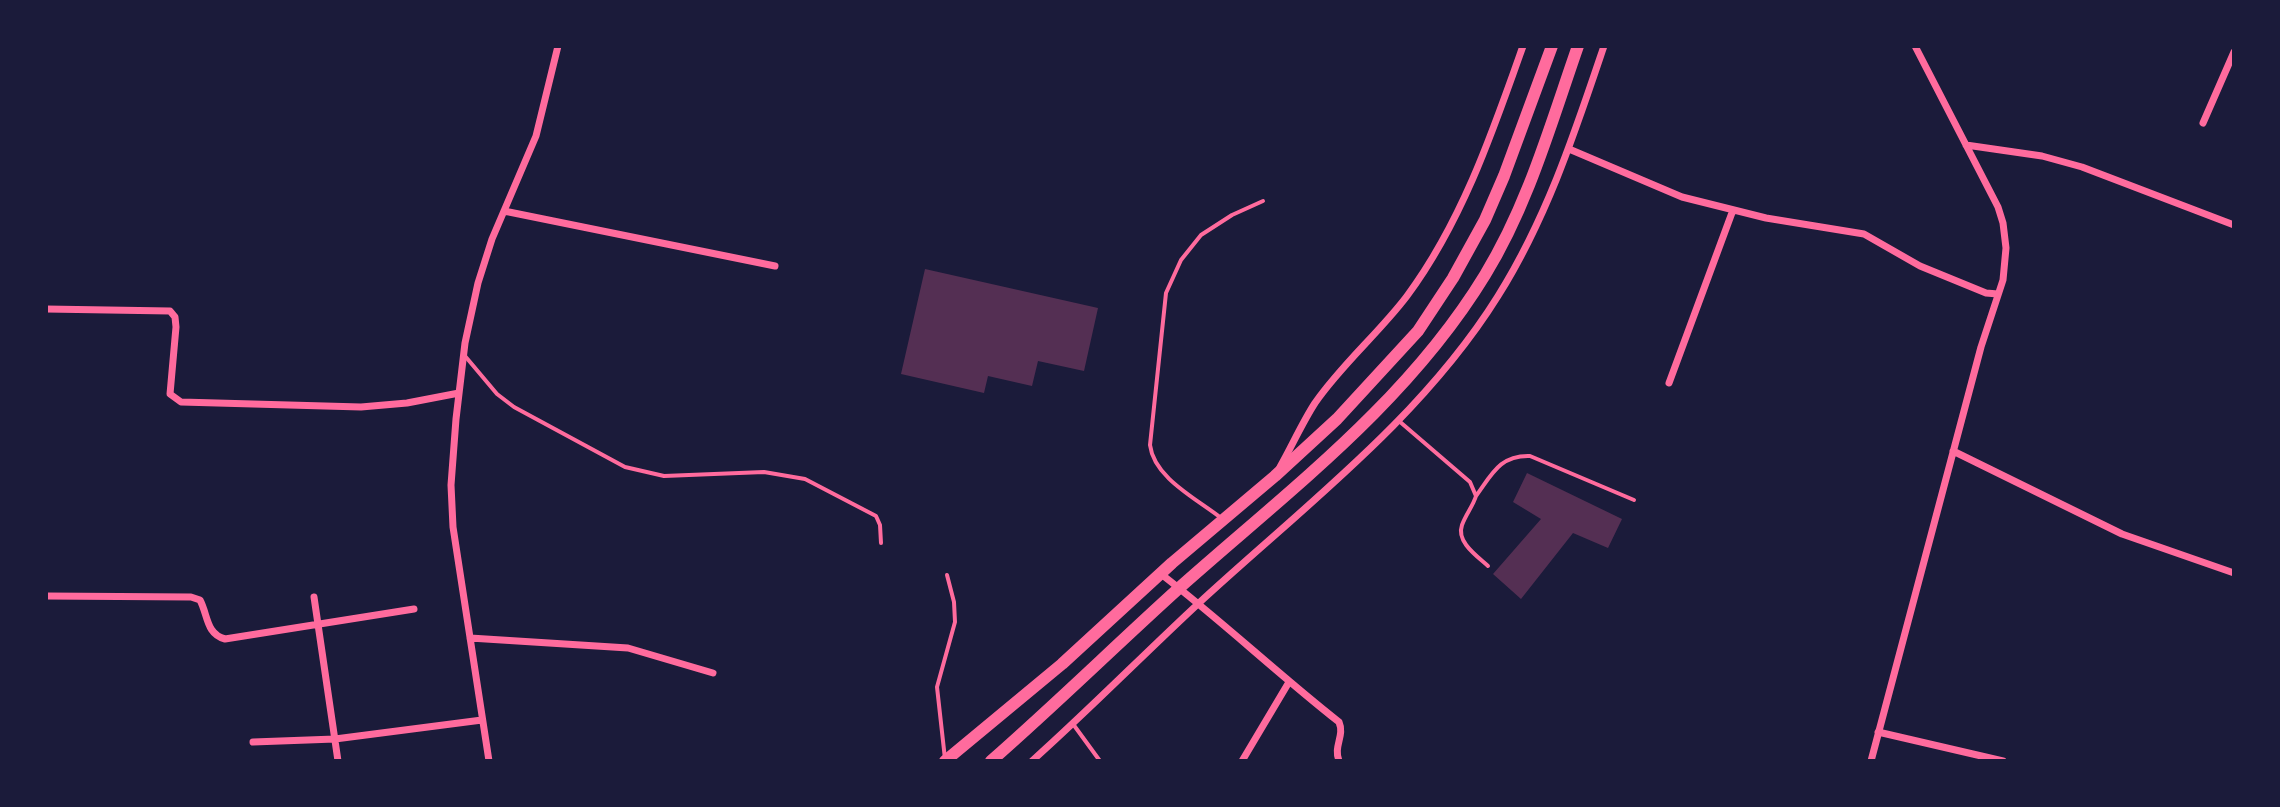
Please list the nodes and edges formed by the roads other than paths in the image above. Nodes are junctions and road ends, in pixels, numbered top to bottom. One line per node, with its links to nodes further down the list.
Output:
1 (558, 46): 13 (street)
2 (1523, 46): 23 (street)
3 (1552, 46): 23 (highway)
4 (1578, 46): 32 (highway)
5 (1604, 46): 10 (street)
6 (1915, 46): 9 (street)
7 (2234, 52): 8 (street)
8 (2203, 123)
9 (1966, 145): 14 (street); 16 (street)
10 (1569, 149): 12 (street); 21 (street)
11 (1263, 201): 26 (lane)
12 (1733, 210): 16 (street); 19 (street)
13 (504, 211): 15 (street); 18 (street)
14 (2234, 225)
15 (775, 266)
16 (1998, 294): 22 (street)
17 (46, 309): 20 (street)
18 (464, 354): 20 (street); 27 (lane)
19 (1669, 383)
20 (459, 393): 38 (street)
21 (1398, 420): 24 (lane); 35 (street)
22 (1953, 451): 29 (street); 43 (street)
23 (1275, 476): 26 (highway)
24 (1476, 496): 25 (lane); 28 (lane)
25 (1634, 500)
26 (1223, 520): 30 (highway)
27 (881, 543)
28 (1488, 566)
29 (2234, 573)
30 (1161, 574): 32 (street); 48 (highway)
31 (947, 575): 48 (lane)
32 (1179, 588): 35 (street); 49 (highway)
33 (46, 596): 37 (street)
34 (314, 597): 37 (street)
35 (1199, 603): 40 (street); 42 (street)
36 (414, 609): 37 (street)
37 (318, 622): 44 (street)
38 (470, 638): 39 (street); 41 (street)
39 (713, 673)
40 (1289, 682): 52 (street); 53 (street)
41 (482, 720): 44 (street); 47 (street)
42 (1073, 724): 50 (street); 51 (lane)
43 (1878, 732): 54 (street); 55 (street)
44 (335, 739): 45 (street); 46 (street)
45 (253, 742)
46 (338, 761)
47 (489, 761)
48 (945, 761)
49 (991, 761)
50 (1032, 761)
51 (1100, 761)
52 (1242, 761)
53 (1339, 761)
54 (1871, 761)
55 (2003, 761)

